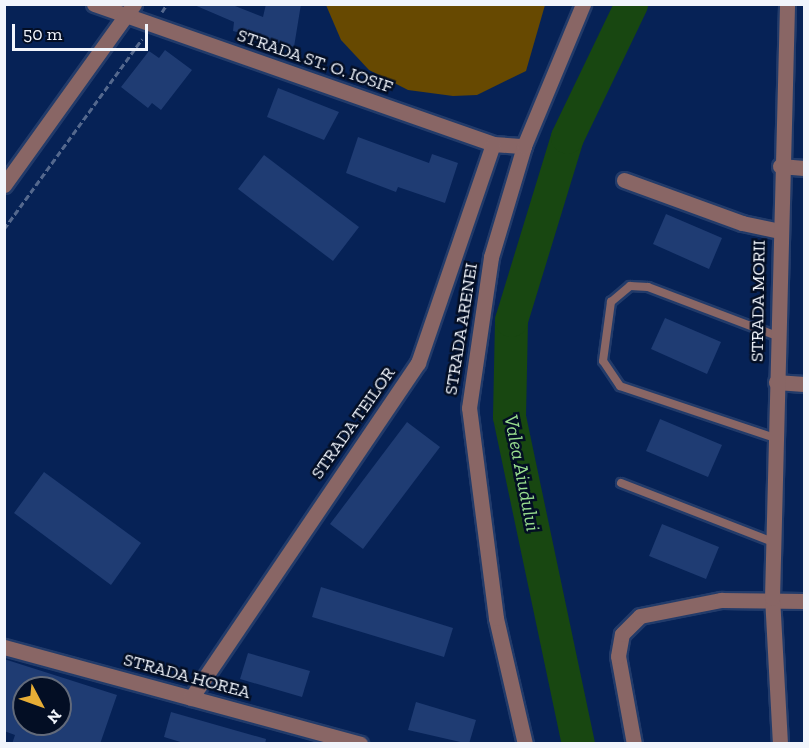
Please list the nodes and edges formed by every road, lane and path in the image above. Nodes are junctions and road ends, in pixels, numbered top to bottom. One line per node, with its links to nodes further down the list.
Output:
1 (94, 4): 5 (street, STRADA ST. O. IOSIF)
2 (167, 4): 6 (path)
3 (583, 4): 8 (street, STRADA ARENEI)
4 (787, 4): 9 (street, STRADA MORII)
5 (130, 10): 6 (street, STRADA ST. O. IOSIF); 12 (street)
6 (153, 25): 7 (street, STRADA ST. O. IOSIF); 13 (path)
7 (494, 144): 8 (street, STRADA ST. O. IOSIF); 24 (street, STRADA TEILOR)
8 (524, 146): 26 (street, STRADA ARENEI)
9 (780, 166): 10 (street); 14 (street, STRADA MORII)
10 (804, 168)
11 (624, 180): 14 (street)
12 (4, 185)
13 (4, 229)
14 (779, 231): 15 (street, STRADA MORII)
15 (777, 336): 16 (street, STRADA MORII); 18 (lane)
16 (776, 382): 17 (street); 18 (street, STRADA MORII)
17 (804, 384)
18 (775, 438): 20 (street, STRADA MORII)
19 (621, 483): 20 (lane)
20 (773, 542): 21 (street, STRADA MORII)
21 (772, 598): 22 (street); 27 (street); 28 (street, STRADA MORII)
22 (804, 601)
23 (4, 647): 24 (street, STRADA HOREA)
24 (191, 698): 25 (street, STRADA HOREA)
25 (360, 744)
26 (525, 744)
27 (634, 744)
28 (780, 744)

